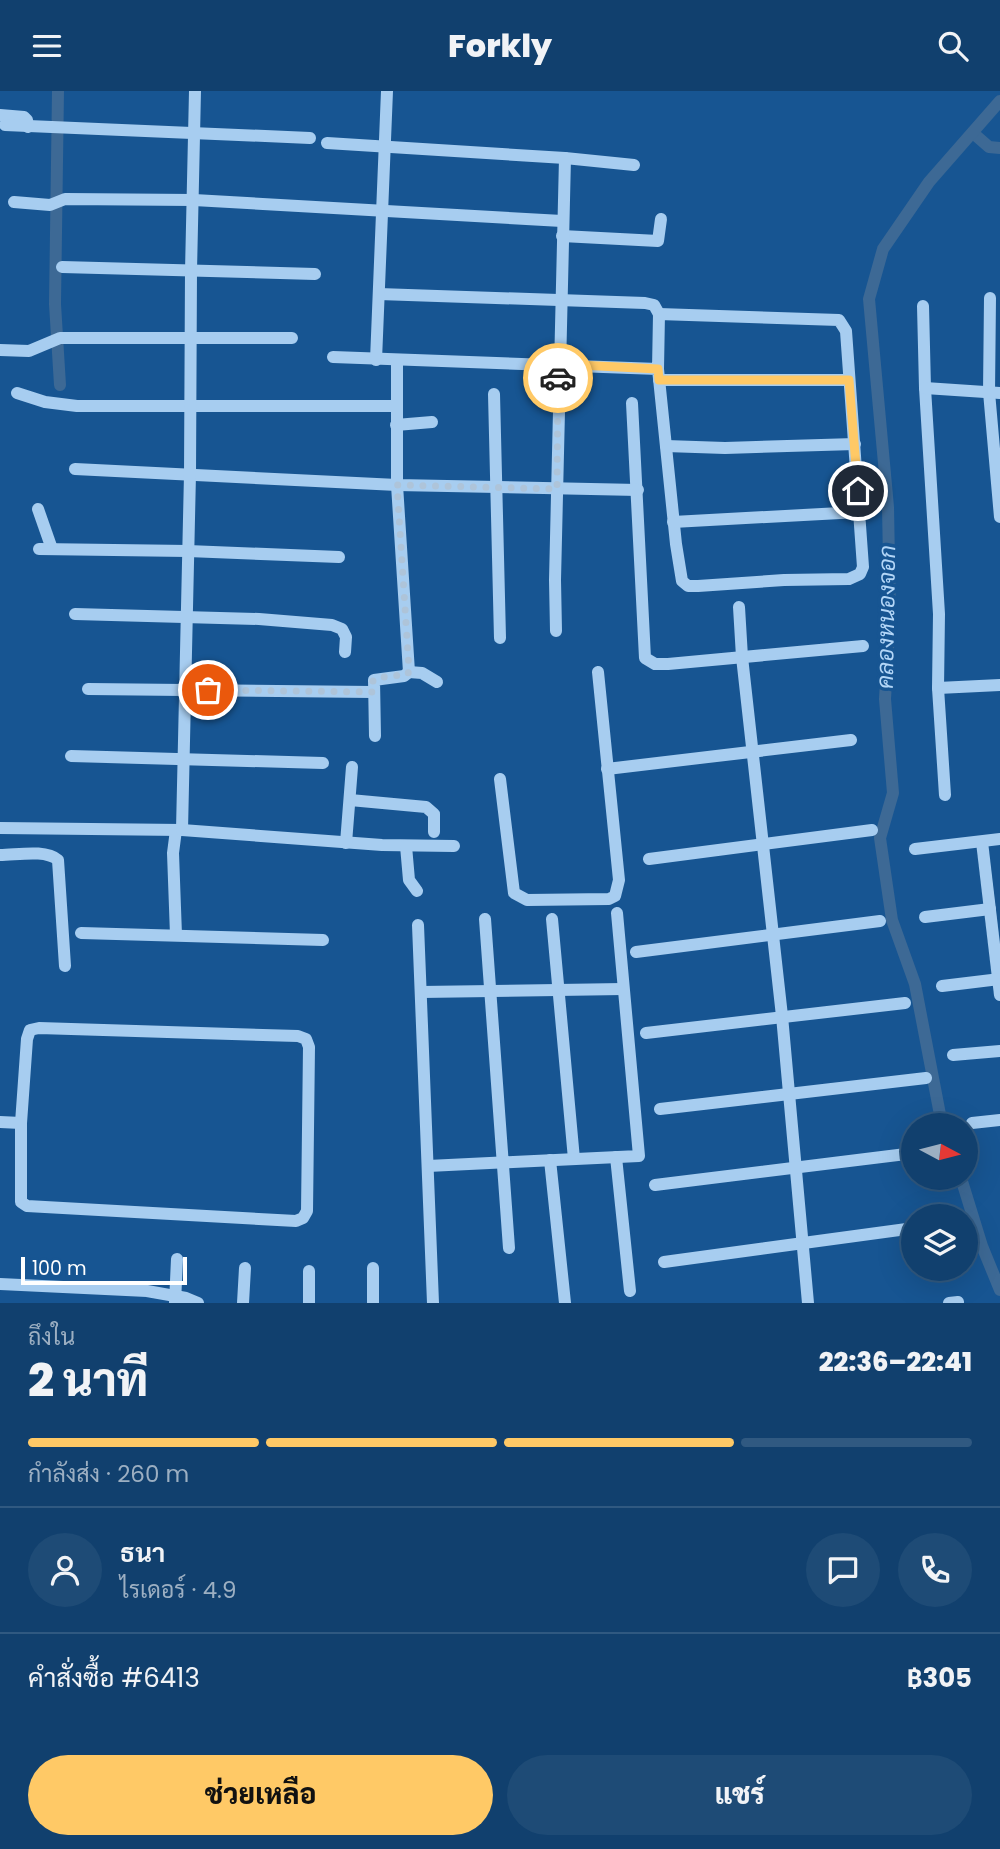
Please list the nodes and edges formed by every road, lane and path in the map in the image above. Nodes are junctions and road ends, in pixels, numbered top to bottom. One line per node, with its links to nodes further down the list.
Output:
1 (195, 91): 4 (street)
2 (387, 91): 7 (street)
3 (2, 120): 4 (street)
4 (194, 132): 5 (street); 10 (street)
5 (310, 138)
6 (327, 143): 7 (street)
7 (386, 146): 8 (street); 12 (street)
8 (565, 158): 9 (street); 14 (street)
9 (634, 165)
10 (194, 200): 11 (street); 12 (street); 17 (street)
11 (14, 202)
12 (382, 209): 14 (street); 19 (street)
13 (661, 219): 15 (street)
14 (562, 221): 15 (street)
15 (562, 236): 20 (street)
16 (62, 267): 17 (street)
17 (191, 271): 18 (street); 24 (street)
18 (315, 274)
19 (379, 294): 20 (street); 28 (street)
20 (560, 299): 23 (street); 30 (street)
21 (990, 299): 34 (street)
22 (923, 306): 33 (street)
23 (659, 314): 31 (street); 32 (street)
24 (191, 338): 25 (street); 26 (street); 38 (street)
25 (292, 338)
26 (0, 350)
27 (333, 357): 28 (street)
28 (376, 360): 29 (street)
29 (397, 361): 30 (street); 39 (street)
30 (559, 364): 31 (street); 48 (street)
31 (659, 375): 32 (street); 43 (street)
32 (849, 380): 42 (street)
33 (925, 388): 34 (street); 68 (street)
34 (995, 392): 52 (street)
35 (17, 393): 38 (street)
36 (494, 394): 47 (street)
37 (632, 403): 49 (street)
38 (191, 405): 39 (street); 45 (street)
39 (396, 406): 41 (street)
40 (432, 422): 41 (street)
41 (396, 425): 46 (street)
42 (855, 444): 43 (street); 51 (street)
43 (666, 446): 53 (street)
44 (75, 469): 45 (street)
45 (190, 474): 46 (street); 54 (street)
46 (397, 485): 47 (street); 64 (street)
47 (496, 488): 48 (street); 60 (street)
48 (557, 489): 49 (street); 59 (street)
49 (638, 490): 63 (street)
50 (38, 509): 54 (street)
51 (859, 512): 53 (street); 53 (street)
52 (1000, 517)
53 (673, 521)
54 (188, 551): 55 (street); 58 (street)
55 (339, 557)
56 (739, 607): 63 (street)
57 (75, 614): 58 (street)
58 (186, 618): 62 (street); 70 (street)
59 (556, 631)
60 (500, 638)
61 (863, 646): 63 (street)
62 (345, 652)
63 (741, 657): 74 (street)
64 (409, 672): 66 (street); 71 (street)
65 (598, 672): 79 (street)
66 (437, 682)
67 (1000, 685): 68 (street)
68 (938, 688): 81 (street)
69 (88, 689): 70 (street)
70 (185, 690): 71 (street); 76 (street)
71 (373, 692): 72 (street)
72 (374, 736)
73 (851, 740): 74 (street)
74 (753, 751): 79 (street); 90 (street)
75 (71, 756): 76 (street)
76 (183, 758): 77 (street); 84 (street)
77 (323, 763)
78 (352, 767): 82 (street)
79 (607, 769): 80 (street)
80 (500, 779)
81 (945, 795)
82 (350, 800): 86 (street); 89 (street)
83 (0, 828): 84 (street)
84 (179, 830): 89 (street); 106 (street)
85 (872, 830): 90 (street)
86 (433, 832)
87 (1000, 839): 88 (street)
88 (982, 842): 93 (street); 97 (street)
89 (346, 843): 91 (street)
90 (764, 843): 95 (street); 105 (street)
91 (407, 846): 92 (street); 96 (street)
92 (454, 846)
93 (915, 849)
94 (0, 855): 109 (street)
95 (649, 859)
96 (417, 891)
97 (990, 909): 99 (street); 110 (street)
98 (617, 913): 112 (street)
99 (925, 917)
100 (485, 919): 114 (street)
101 (552, 919): 113 (street)
102 (880, 921): 105 (street)
103 (418, 925): 115 (street)
104 (81, 933): 106 (street)
105 (774, 934): 108 (street); 118 (street)
106 (176, 935): 107 (street)
107 (323, 940)
108 (636, 952)
109 (65, 966)
110 (999, 979): 111 (street); 116 (street)
111 (942, 986)
112 (623, 989): 113 (street); 130 (street)
113 (558, 990): 114 (street); 131 (street)
114 (490, 991): 115 (street); 133 (street)
115 (421, 992): 134 (street)
116 (1000, 995)
117 (905, 1003): 118 (street)
118 (782, 1016): 119 (street); 123 (street)
119 (646, 1033)
120 (1000, 1051): 121 (street)
121 (953, 1055)
122 (926, 1078): 123 (street)
123 (790, 1092): 124 (street); 135 (street)
124 (660, 1109)
125 (1000, 1120): 127 (street)
126 (0, 1122): 128 (street)
127 (978, 1122)
128 (21, 1123): 128 (street)
129 (901, 1155): 135 (street)
130 (616, 1157): 131 (street); 146 (street)
131 (574, 1159): 132 (street)
132 (550, 1160): 133 (street); 153 (street)
133 (503, 1162): 134 (street); 139 (street)
134 (428, 1166): 152 (street)
135 (795, 1168): 136 (street); 138 (street)
136 (655, 1185)
137 (901, 1230): 138 (street)
138 (802, 1243): 141 (street); 154 (street)
139 (509, 1248)
140 (177, 1259): 147 (street)
141 (664, 1262)
142 (245, 1268): 149 (street)
143 (373, 1268): 151 (street)
144 (309, 1271): 150 (street)
145 (0, 1284): 147 (street)
146 (630, 1291)
147 (175, 1300): 148 (street)
148 (198, 1303)
149 (243, 1303)
150 (309, 1303)
151 (373, 1303)
152 (433, 1303)
153 (565, 1303)
154 (808, 1303)

